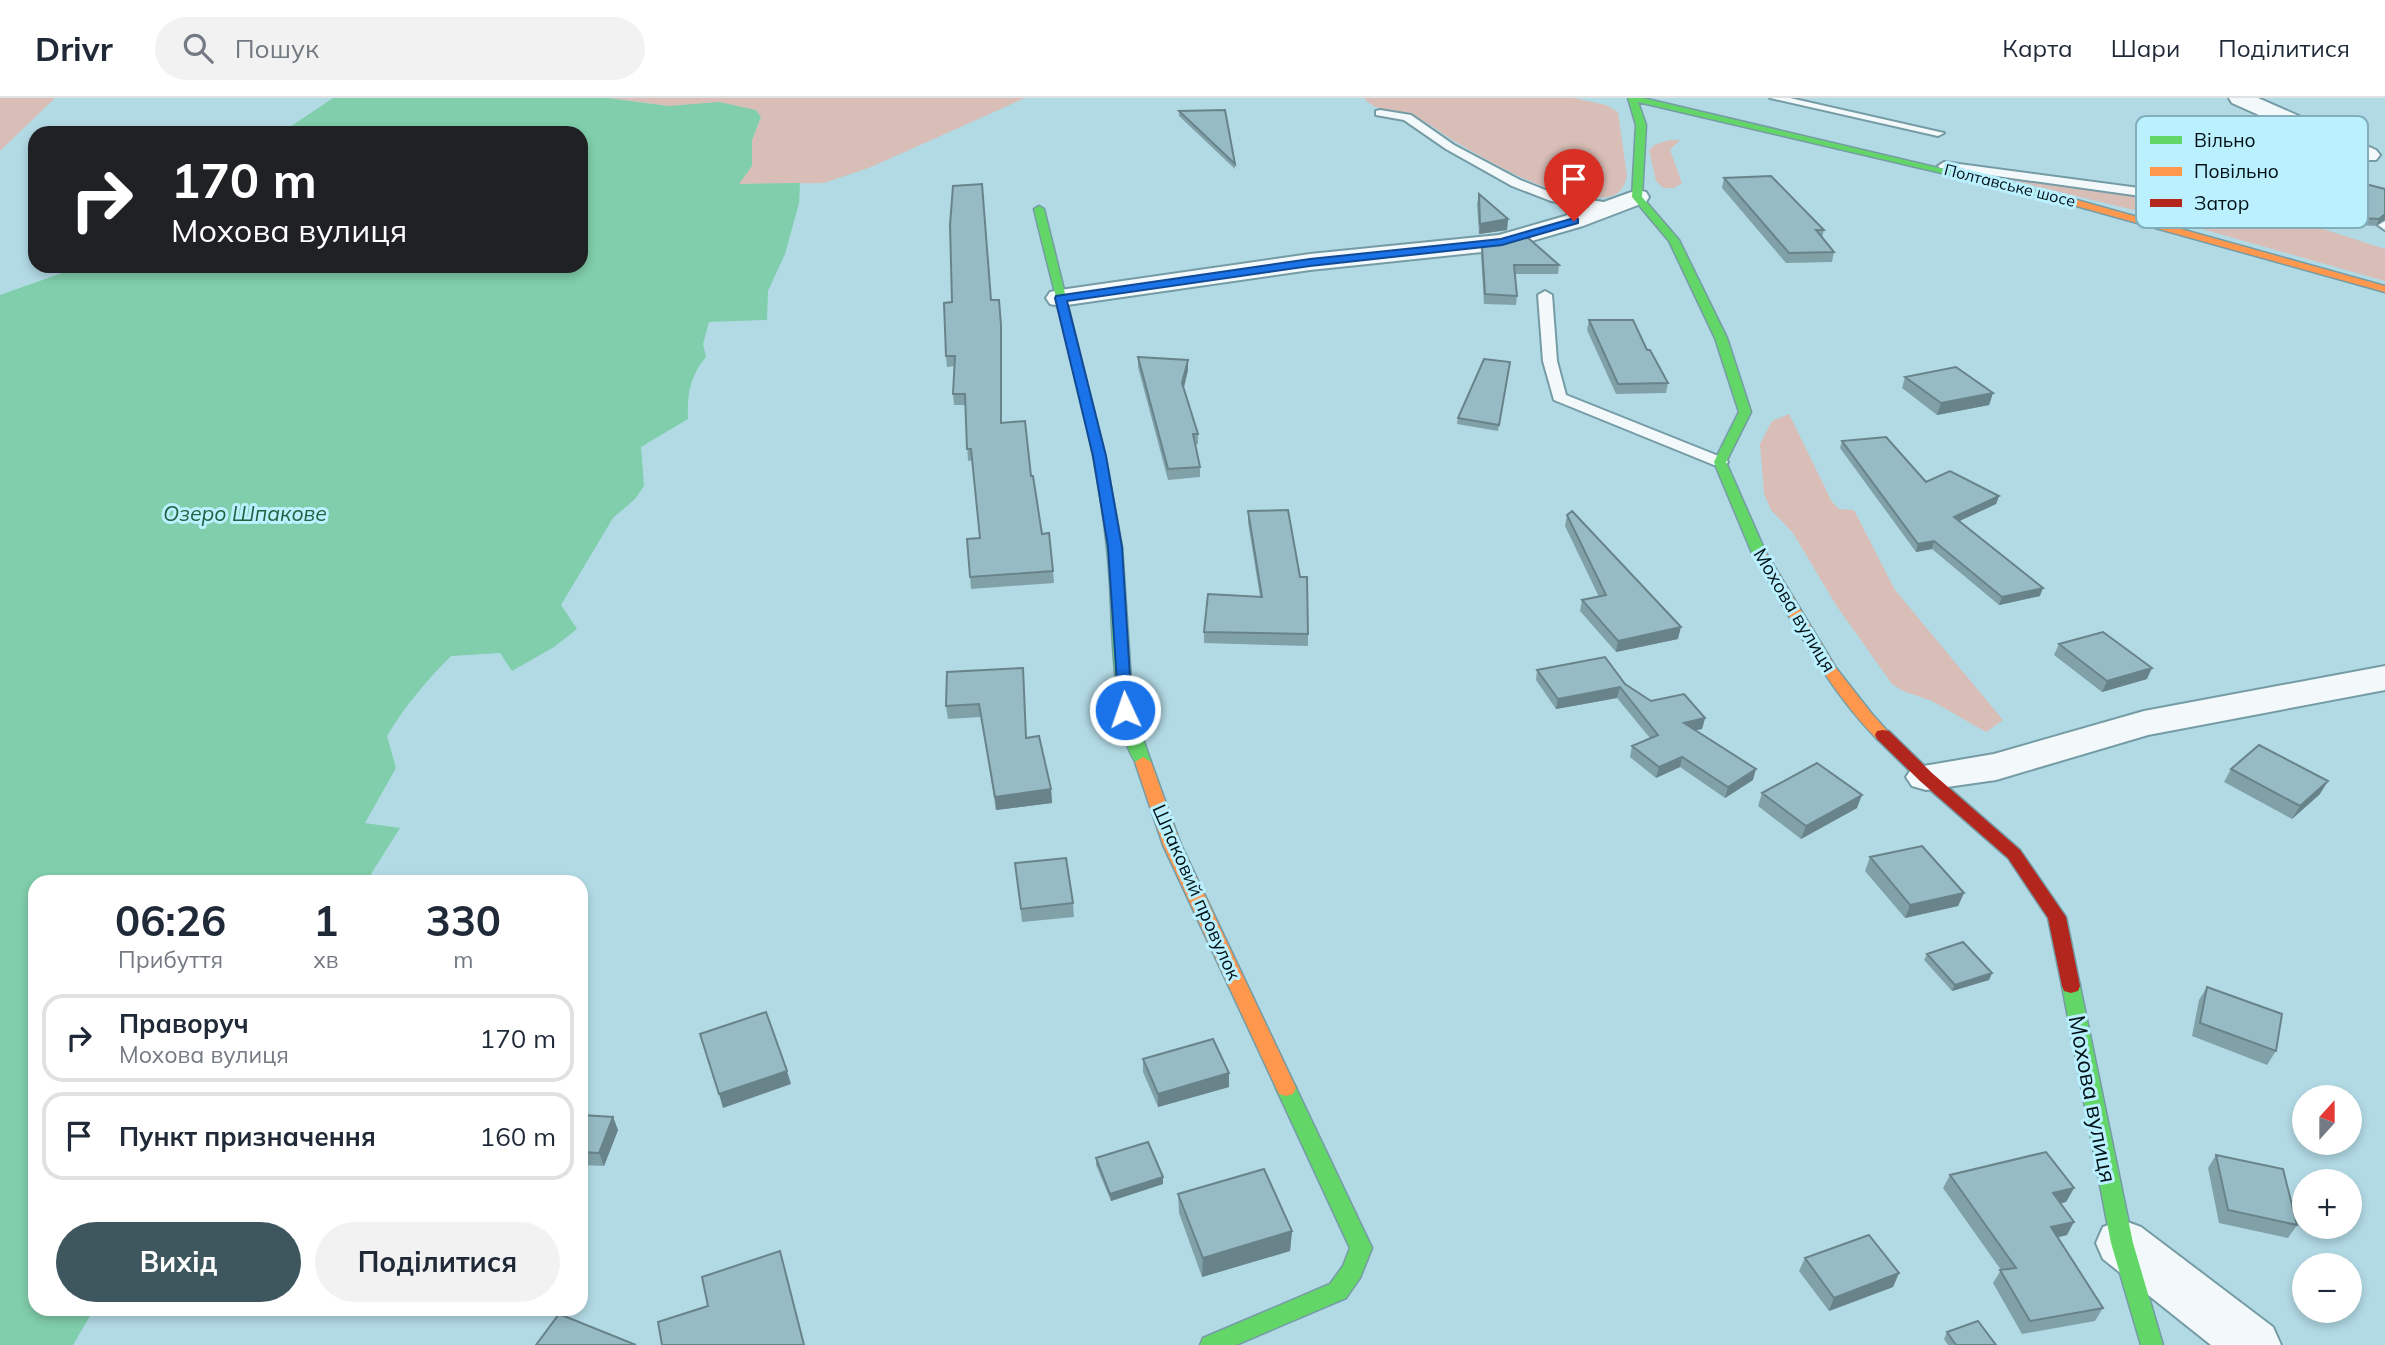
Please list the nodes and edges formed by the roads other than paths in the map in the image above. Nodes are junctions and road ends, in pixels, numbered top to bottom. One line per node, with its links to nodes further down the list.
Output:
1 (1632, 98): 7 (street, Полтавське шосе); 9 (street)
2 (1775, 98): 6 (lane)
3 (2240, 98): 5 (street)
4 (1380, 113): 10 (lane)
5 (2280, 116)
6 (1938, 133)
7 (1922, 163): 8 (lane); 12 (street, Полтавське шосе)
8 (2136, 192)
9 (1637, 197): 10 (street); 17 (street)
10 (1610, 207): 16 (street)
11 (1039, 209): 16 (street, Шпаковий провулок)
12 (2136, 219)
13 (2172, 228): 14 (street, Полтавське шосе)
14 (2385, 289)
15 (1545, 295): 17 (lane)
16 (1060, 298): 21 (street, Шпаковий провулок)
17 (1720, 462): 19 (street, Мохова вулиця)
18 (2385, 678): 19 (street)
19 (1926, 776): 20 (street, Мохова вулиця)
20 (2122, 1243): 22 (street, Мохова вулиця); 23 (street)
21 (1211, 1345)
22 (2152, 1345)
23 (2253, 1345)

